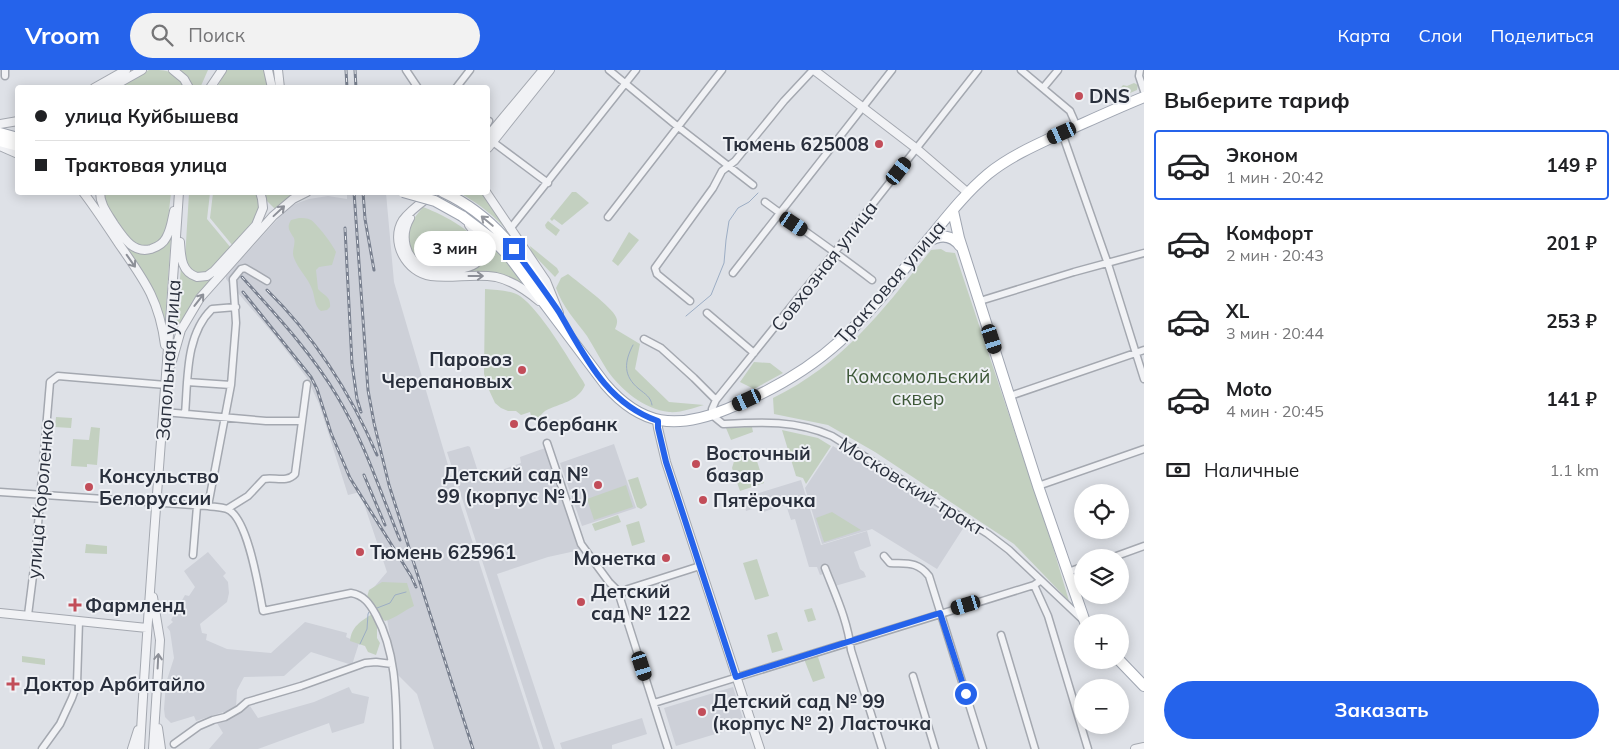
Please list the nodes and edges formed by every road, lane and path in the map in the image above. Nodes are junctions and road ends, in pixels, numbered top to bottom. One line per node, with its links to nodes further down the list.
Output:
1 (126, 70): 23 (street)
2 (142, 70): 24 (street)
3 (174, 70): 25 (street)
4 (215, 70): 26 (street)
5 (222, 70): 27 (street)
6 (268, 70): 21 (street)
7 (278, 70): 21 (street)
8 (406, 70): 28 (street)
9 (470, 70): 29 (street)
10 (543, 70): 41 (street)
11 (550, 70): 41 (street)
12 (609, 70): 22 (street)
13 (636, 70): 22 (street)
14 (722, 70): 36 (street)
15 (814, 70): 33 (street); 47 (street)
16 (892, 70): 33 (street)
17 (978, 70): 45 (street, Совхозная улица)
18 (1020, 70): 30 (street)
19 (1058, 70): 30 (street)
20 (1140, 70): 31 (street)
21 (275, 83)
22 (625, 83): 36 (street); 48 (street)
23 (99, 85)
24 (115, 85)
25 (187, 85)
26 (209, 85)
27 (210, 85)
28 (416, 85)
29 (458, 85)
30 (1043, 88): 37 (street)
31 (1144, 90)
32 (1144, 98): 37 (main road, Трактовая улица)
33 (863, 107): 45 (street); 64 (street)
34 (15, 122): 35 (street)
35 (0, 124)
36 (678, 126): 47 (street); 66 (street)
37 (1077, 127): 39 (main road, Трактовая улица)
38 (0, 133): 40 (main road)
39 (1062, 133): 50 (main road, Трактовая улица); 74 (street)
40 (15, 137)
41 (490, 139): 48 (street)
42 (0, 142): 43 (main road)
43 (15, 145)
44 (0, 146): 46 (street)
45 (917, 149): 50 (street); 71 (street, Совхозная улица)
46 (15, 153)
47 (729, 166): 49 (street); 78 (street)
48 (548, 183): 68 (street)
49 (753, 185)
50 (968, 193): 63 (main road, Трактовая улица)
51 (85, 195): 87 (street, one-way to 87)
52 (100, 195): 53 (street)
53 (178, 195)
54 (179, 195): 67 (street, Запольная улица)
55 (261, 195): 73 (street)
56 (301, 195): 73 (street, one-way to 56)
57 (414, 195): 65 (main road, Трактовая улица, bridge)
58 (430, 195): 62 (street)
59 (448, 195): 82 (main road, Трактовая улица, one-way to 59)
60 (488, 195): 68 (street)
61 (765, 202): 64 (street)
62 (416, 207): 65 (street); 82 (street, one-way to 82)
63 (953, 211): 69 (main road, Трактовая улица); 70 (main road)
64 (780, 213): 71 (street); 75 (street)
65 (462, 216): 82 (main road, Трактовая улица)
66 (608, 217)
67 (178, 220): 73 (street); 87 (street, Запольная улица)
68 (510, 229): 82 (street)
69 (923, 246): 70 (main road); 97 (main road, Трактовая улица)
70 (962, 249): 79 (main road)
71 (836, 252): 76 (street); 85 (street, Совхозная улица)
72 (1144, 253): 74 (street)
73 (232, 257): 89 (street, one-way to 73)
74 (1108, 264): 79 (street); 86 (street)
75 (733, 273)
76 (872, 280)
77 (267, 281): 80 (street)
78 (690, 301)
79 (980, 302): 93 (main road)
80 (236, 307): 90 (street); 92 (street)
81 (707, 313): 85 (street)
82 (556, 314): 99 (main road, Трактовая улица)
83 (644, 339): 94 (street)
84 (1144, 350): 86 (street)
85 (754, 353): 94 (street, Совхозная улица)
86 (1136, 353): 88 (street); 93 (street)
87 (168, 363): 89 (street, Запольная улица)
88 (1144, 380)
89 (167, 381): 95 (street, Запольная улица); 105 (street, улица Короленко)
90 (188, 382): 92 (street); 96 (street)
91 (307, 384): 100 (street)
92 (231, 385): 98 (street)
93 (1010, 396): 103 (main road)
94 (716, 400): 97 (street, Совхозная улица)
95 (164, 412): 96 (street); 106 (street, Запольная улица)
96 (185, 414): 98 (street)
97 (712, 415): 99 (main road, Трактовая улица); 118 (street, Московский тракт)
98 (226, 418): 100 (street); 108 (street)
99 (658, 421): 114 (street)
100 (302, 422): 109 (street)
101 (546, 442): 120 (street)
102 (1144, 449): 103 (street)
103 (1038, 486): 117 (main road)
104 (0, 492): 105 (street)
105 (40, 493): 106 (street); 125 (street, улица Короленко)
106 (158, 503): 107 (street); 119 (street, Запольная улица)
107 (197, 506): 108 (street); 112 (street)
108 (208, 506): 109 (street)
109 (227, 509): 130 (street)
110 (1144, 546): 111 (street)
111 (1129, 551)
112 (192, 555)
113 (884, 556): 122 (street)
114 (700, 566): 120 (street); 133 (street)
115 (825, 568): 129 (street)
116 (1074, 570): 117 (street)
117 (1068, 572): 124 (main road)
118 (1037, 583): 122 (street); 123 (street, Московский тракт); 151 (street)
119 (151, 588): 127 (street, Запольная улица); 137 (street, Запольная улица, one-way to 119)
120 (621, 594): 135 (street)
121 (0, 613): 125 (street)
122 (940, 613): 129 (street); 149 (street)
123 (1075, 614)
124 (1082, 614)
125 (28, 615): 126 (street)
126 (79, 621): 127 (street); 139 (street)
127 (147, 628): 136 (street, Запольная улица)
128 (1001, 635): 150 (street)
129 (850, 642): 133 (street); 147 (street)
130 (392, 664): 138 (street); 144 (street)
131 (1128, 669): 134 (main road)
132 (913, 676): 148 (street)
133 (736, 677): 135 (street); 146 (street)
134 (1144, 686)
135 (654, 703): 145 (street)
136 (143, 706): 140 (street); 141 (street, Запольная улица)
137 (156, 706): 142 (street, Запольная улица); 143 (street)
138 (174, 744)
139 (42, 749)
140 (132, 749)
141 (140, 749)
142 (153, 749)
143 (161, 749)
144 (397, 749)
145 (668, 749)
146 (760, 749)
147 (882, 749)
148 (935, 749)
149 (983, 749)
150 (1035, 749)
151 (1088, 749)

